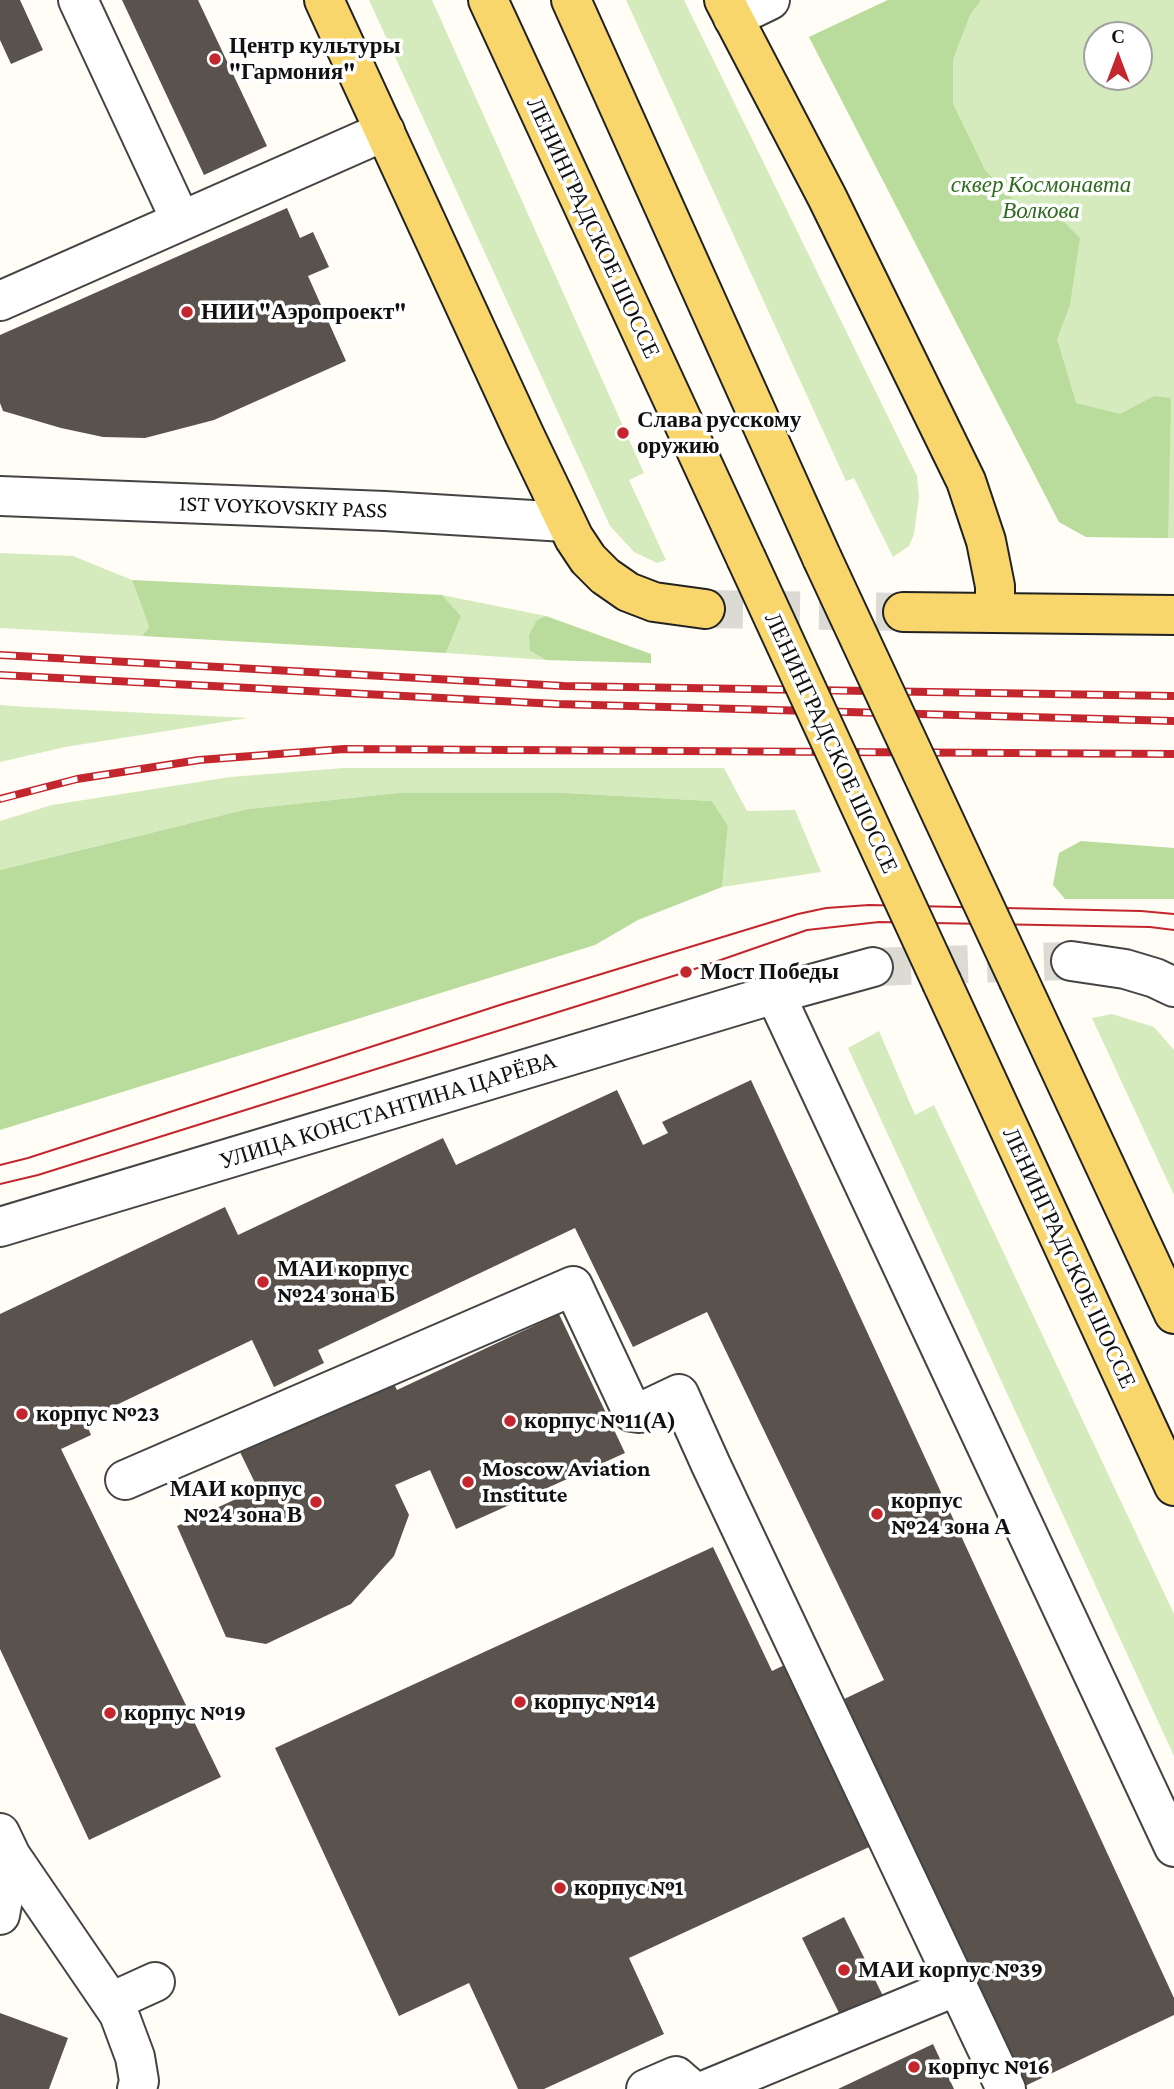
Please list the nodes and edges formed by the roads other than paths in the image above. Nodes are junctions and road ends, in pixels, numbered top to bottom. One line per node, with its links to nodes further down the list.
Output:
1 (78, 0): 8 (street)
2 (324, 0): 7 (main road)
3 (488, 0): 23 (main road, ЛЕНИНГРАДСКОЕ ШОССЕ, bridge)
4 (571, 0): 21 (main road, bridge)
5 (770, 0): 6 (street)
6 (729, 9): 14 (main road)
7 (385, 131): 8 (street); 11 (main road)
8 (181, 220): 9 (street)
9 (0, 301)
10 (0, 496): 11 (street, 1ST VOYKOVSKIY PASS)
11 (565, 522): 12 (main road)
12 (705, 609)
13 (902, 612): 14 (main road)
14 (995, 613): 15 (main road)
15 (1174, 615)
16 (1072, 961): 18 (street)
17 (873, 967): 19 (street, УЛИЦА КОНСТАНТИНА ЦАРЁВА)
18 (1174, 987)
19 (775, 995): 20 (street, УЛИЦА КОНСТАНТИНА ЦАРЁВА); 25 (street)
20 (0, 1227)
21 (1174, 1314)
22 (125, 1480): 28 (street)
23 (1174, 1486)
24 (5, 1845): 26 (street); 29 (street)
25 (1174, 1847)
26 (0, 1916)
27 (155, 1982): 29 (street)
28 (957, 1986): 33 (street); 34 (street)
29 (111, 2002): 30 (street)
30 (137, 2089)
31 (646, 2089): 32 (street)
32 (691, 2089)
33 (708, 2089)
34 (1006, 2089)

